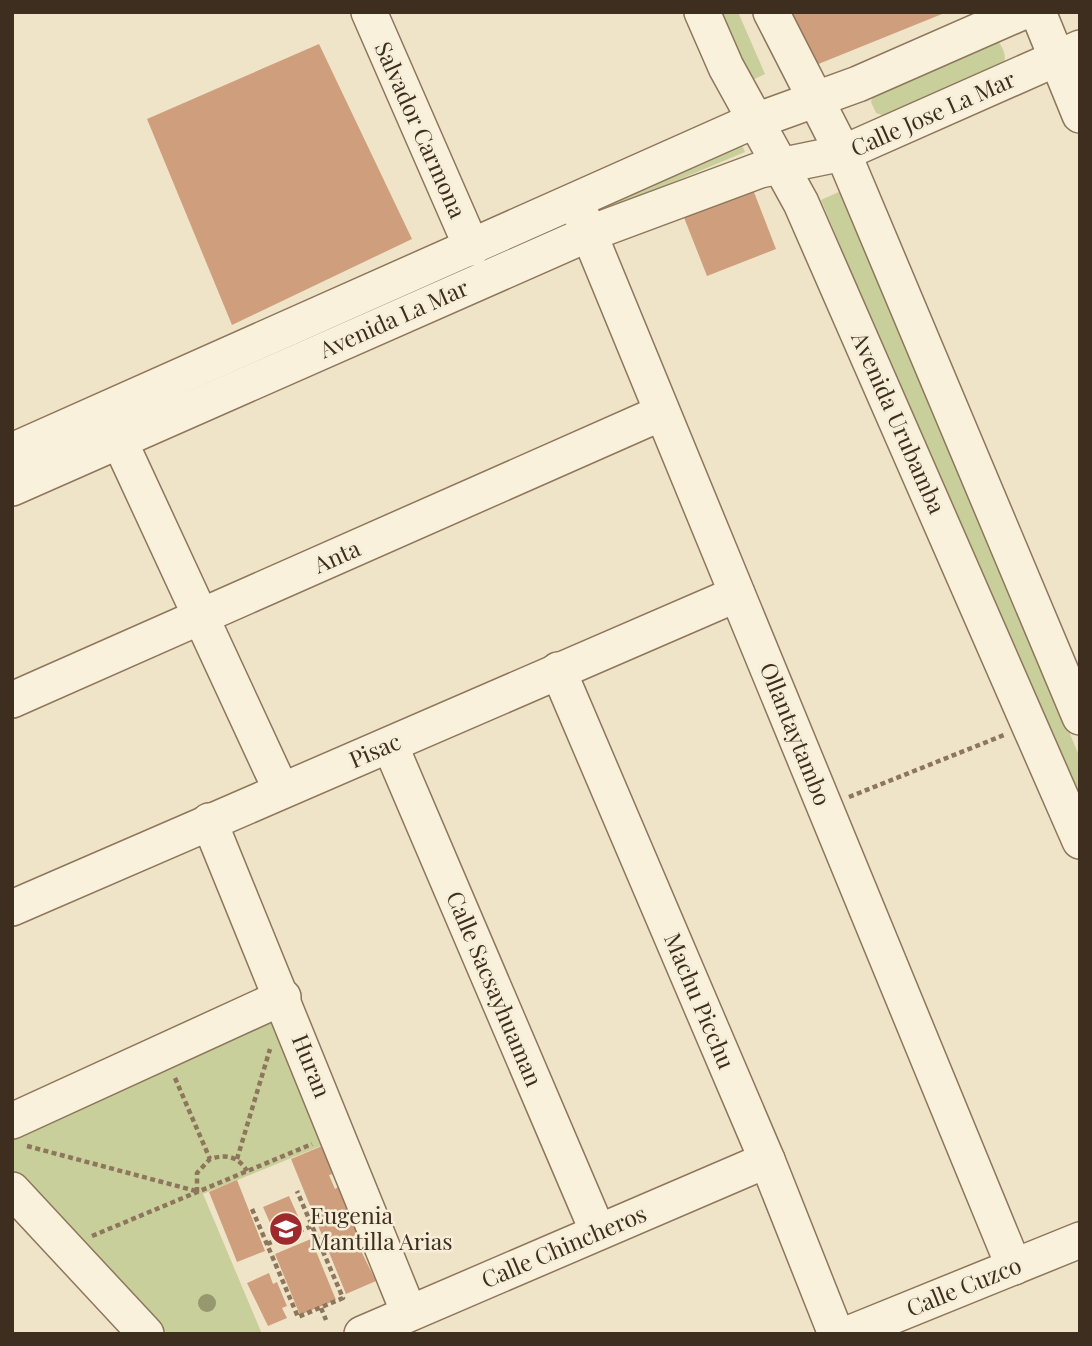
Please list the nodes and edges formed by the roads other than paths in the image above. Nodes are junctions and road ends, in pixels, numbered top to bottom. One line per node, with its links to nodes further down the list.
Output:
1 (369, 12): 14 (street, Salvador Carmona)
2 (702, 12): 9 (street, Avenida Urubamba)
3 (771, 12): 7 (street)
4 (1023, 12): 7 (street)
5 (1038, 12): 6 (street)
6 (1068, 54): 8 (street); 10 (street, Calle Jose La Mar)
7 (816, 101): 9 (street); 10 (street)
8 (1080, 115)
9 (758, 121): 11 (street, Avenida Urubamba); 12 (street, Avenida La Mar)
10 (843, 153): 11 (street, Calle Jose La Mar); 23 (street)
11 (782, 166): 13 (street, Avenida La Mar); 27 (street, Avenida Urubamba)
12 (576, 202): 13 (street, Ollantaytambo); 14 (street, Avenida La Mar)
13 (588, 234): 15 (street, Ollantaytambo); 16 (street, Avenida La Mar)
14 (472, 248): 17 (street, Avenida La Mar)
15 (661, 413): 19 (street, Ollantaytambo); 20 (street, Anta)
16 (119, 440): 18 (street, Avenida La Mar); 20 (street)
17 (12, 451)
18 (12, 488)
19 (737, 594): 21 (street, Pisac); 35 (street, Ollantaytambo)
20 (201, 617): 22 (street, Anta); 25 (street)
21 (558, 670): 24 (street, Pisac); 31 (street, Machu Picchu)
22 (12, 700)
23 (1080, 717)
24 (390, 745): 25 (street, Pisac); 33 (street, Calle Sacsayhuaman)
25 (281, 790): 26 (street, Pisac)
26 (209, 821): 28 (street, Pisac); 29 (street, Huran)
27 (1080, 841)
28 (12, 908)
29 (283, 998): 30 (street); 36 (street, Huran)
30 (19, 1133)
31 (767, 1160): 33 (street, Calle Chincheros); 39 (street, Machu Picchu)
32 (12, 1191): 37 (street)
33 (598, 1232): 36 (street, Calle Chincheros)
34 (1080, 1240): 35 (street, Calle Cuzco)
35 (1014, 1267): 40 (street, Calle Cuzco)
36 (410, 1313): 38 (street, Calle Chincheros)
37 (146, 1334)
38 (362, 1334)
39 (836, 1334)
40 (848, 1334)

